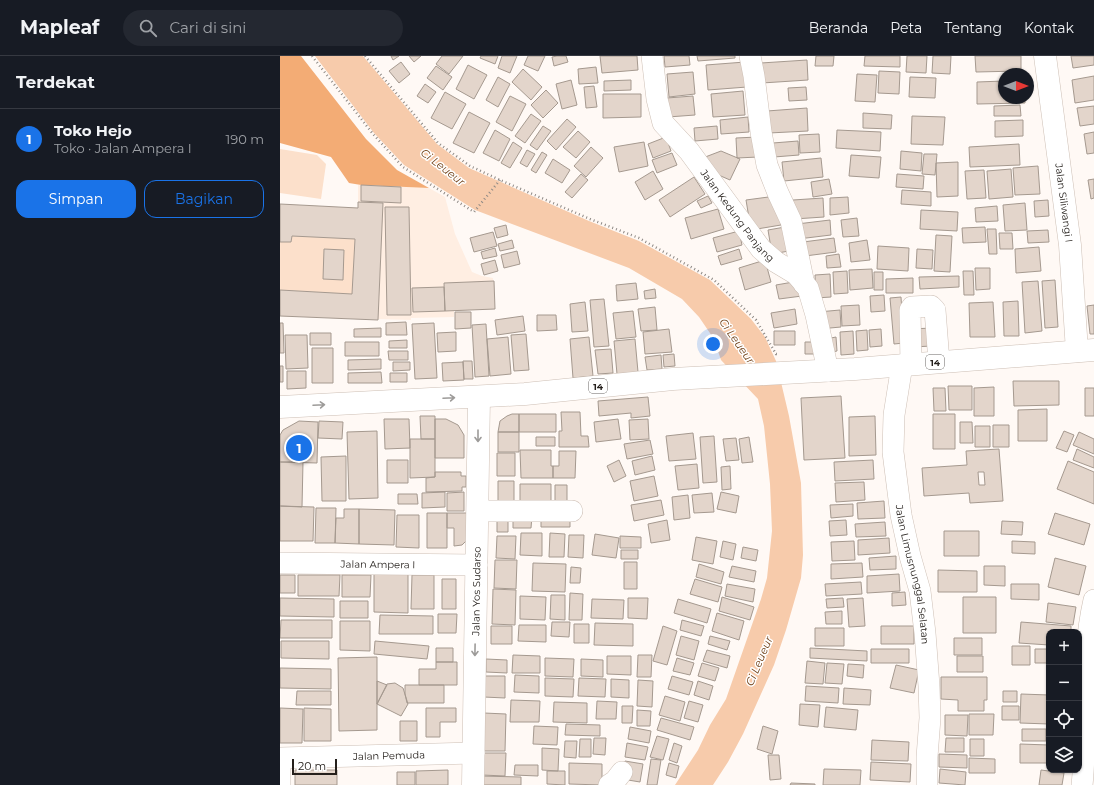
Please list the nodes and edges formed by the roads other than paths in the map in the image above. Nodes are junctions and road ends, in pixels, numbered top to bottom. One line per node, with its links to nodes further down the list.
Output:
1 (652, 56): 4 (street, Jalan Kedung Panjang)
2 (750, 56): 4 (street)
3 (1045, 56): 5 (main road, Jalan Siliwangi I)
4 (804, 284): 8 (street, Jalan Kedung Panjang)
5 (1086, 350): 6 (main road, 14)
6 (939, 362): 7 (main road, 14); 7 (street, Jalan Limusnunggal Selatan)
7 (906, 365): 8 (main road, 14); 20 (street, Jalan Limusnunggal Selatan)
8 (828, 371): 9 (main road, 14)
9 (479, 397): 10 (main road, 14, one-way to 9); 11 (main road, Jalan Yos Sudarso, one-way to 11)
10 (280, 407)
11 (478, 511): 12 (street); 14 (main road, Jalan Yos Sudarso)
12 (572, 511)
13 (280, 563): 14 (street, Jalan Ampera I)
14 (477, 565): 16 (main road, Jalan Yos Sudarso, one-way to 16)
15 (1094, 600): 21 (street)
16 (474, 753): 17 (street, Jalan Pemuda); 19 (main road, Jalan Yos Sudarso)
17 (280, 758): 18 (street)
18 (280, 785)
19 (473, 785)
20 (927, 785)
21 (1082, 785)

